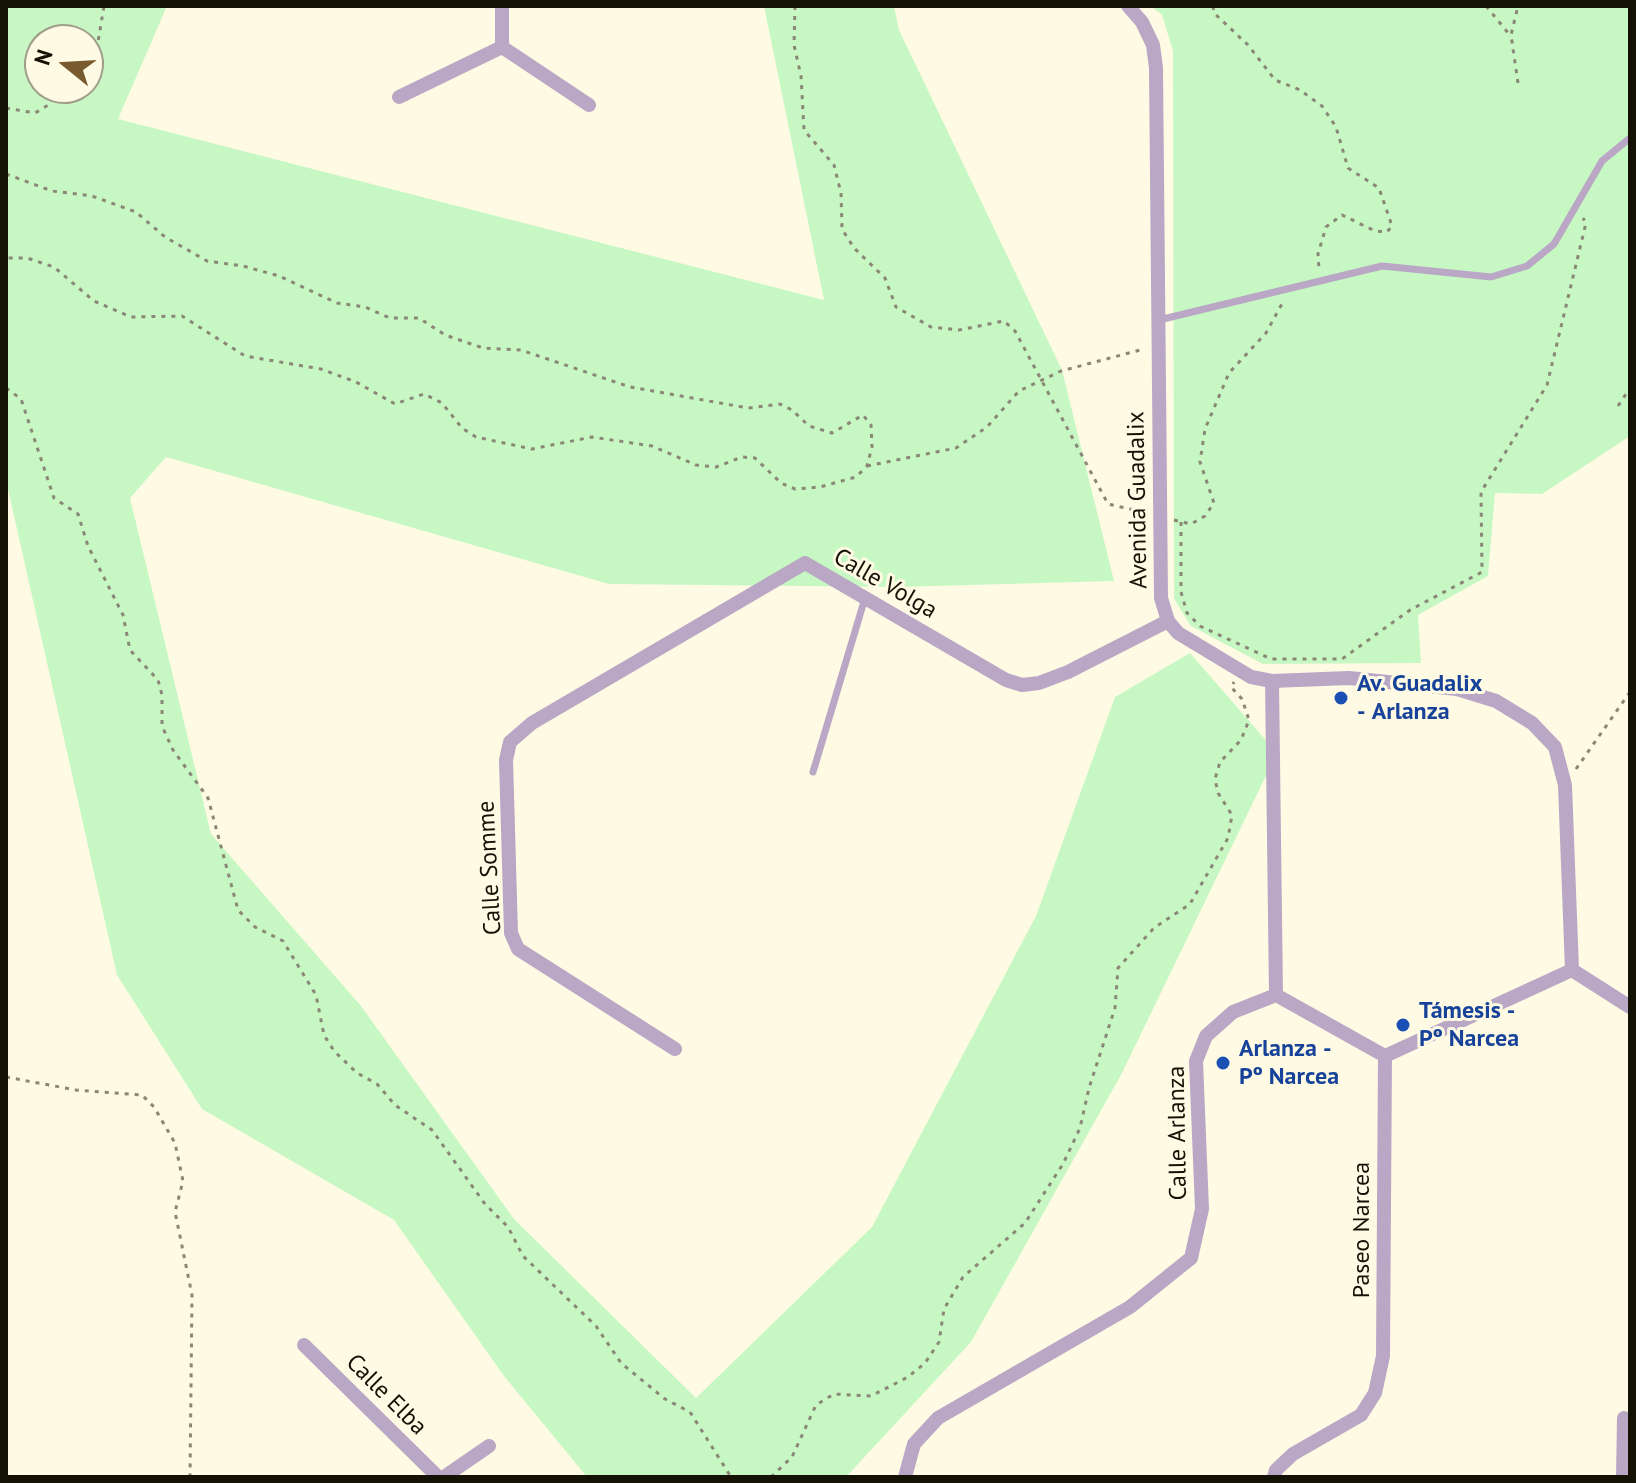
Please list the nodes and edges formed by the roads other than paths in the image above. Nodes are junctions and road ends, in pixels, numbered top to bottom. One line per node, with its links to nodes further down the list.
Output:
1 (502, 6): 3 (street)
2 (1128, 6): 7 (street, Avenida Guadalix)
3 (502, 47): 4 (street); 5 (street)
4 (399, 97)
5 (589, 105)
6 (1630, 138): 7 (lane)
7 (1159, 320): 9 (street, Avenida Guadalix)
8 (865, 598): 9 (street, Calle Volga); 11 (street, Calle Volga); 12 (lane)
9 (1168, 621): 10 (street, Avenida Guadalix)
10 (1272, 681): 13 (street, Avenida Guadalix); 14 (street)
11 (510, 742): 16 (street, Calle Somme)
12 (813, 772)
13 (1572, 970): 15 (street); 17 (street)
14 (1276, 995): 17 (street); 23 (street, Calle Arlanza)
15 (1630, 1007)
16 (675, 1049)
17 (1385, 1056): 24 (street, Paseo Narcea)
18 (304, 1345): 21 (street, Calle Elba)
19 (1624, 1418): 25 (street)
20 (489, 1446): 22 (street)
21 (438, 1477)
22 (444, 1477)
23 (905, 1477)
24 (1274, 1477)
25 (1623, 1477)

